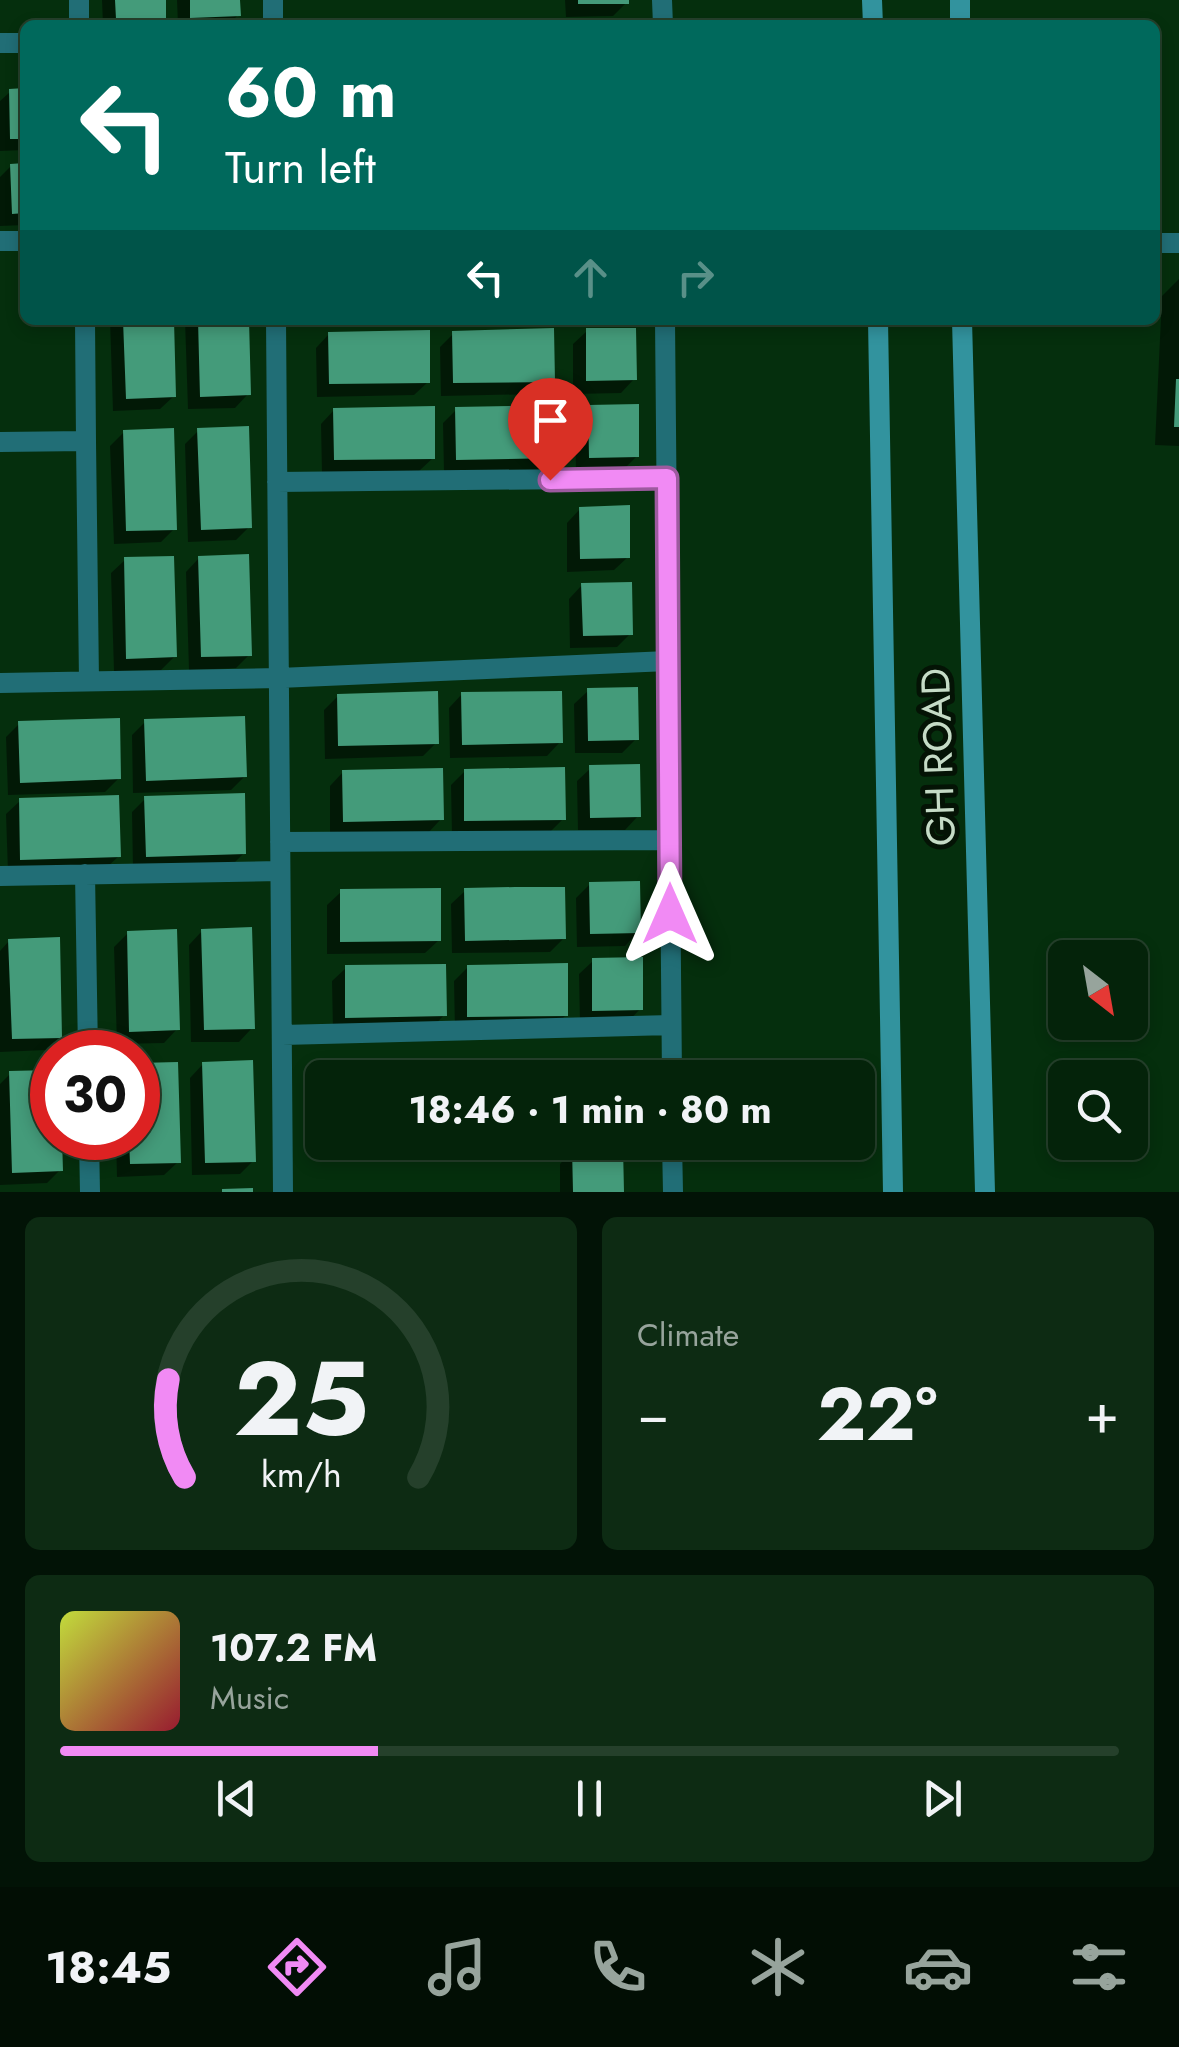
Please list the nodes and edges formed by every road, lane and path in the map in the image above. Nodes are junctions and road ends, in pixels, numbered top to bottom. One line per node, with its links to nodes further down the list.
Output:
1 (85, 325): 7 (street)
2 (276, 325): 9 (street)
3 (665, 325): 8 (street)
4 (878, 325): 28 (main road, GH ROAD)
5 (962, 325): 29 (main road, GH ROAD)
6 (0, 442): 7 (street)
7 (86, 442): 12 (street)
8 (667, 478): 9 (street); 10 (street)
9 (277, 482): 11 (street)
10 (668, 661): 11 (street); 14 (street)
11 (279, 678): 12 (street); 15 (street)
12 (89, 682): 13 (street)
13 (0, 683)
14 (670, 840): 15 (street); 19 (street)
15 (280, 842): 16 (street)
16 (280, 871): 17 (street); 21 (street)
17 (86, 874): 18 (street); 20 (street)
18 (0, 876)
19 (671, 1024): 21 (street); 22 (street)
20 (88, 1030)
21 (282, 1035): 26 (street)
22 (672, 1060)
23 (89, 1160): 25 (street)
24 (672, 1160): 27 (street)
25 (90, 1192)
26 (284, 1192)
27 (673, 1192)
28 (893, 1192)
29 (985, 1192)

